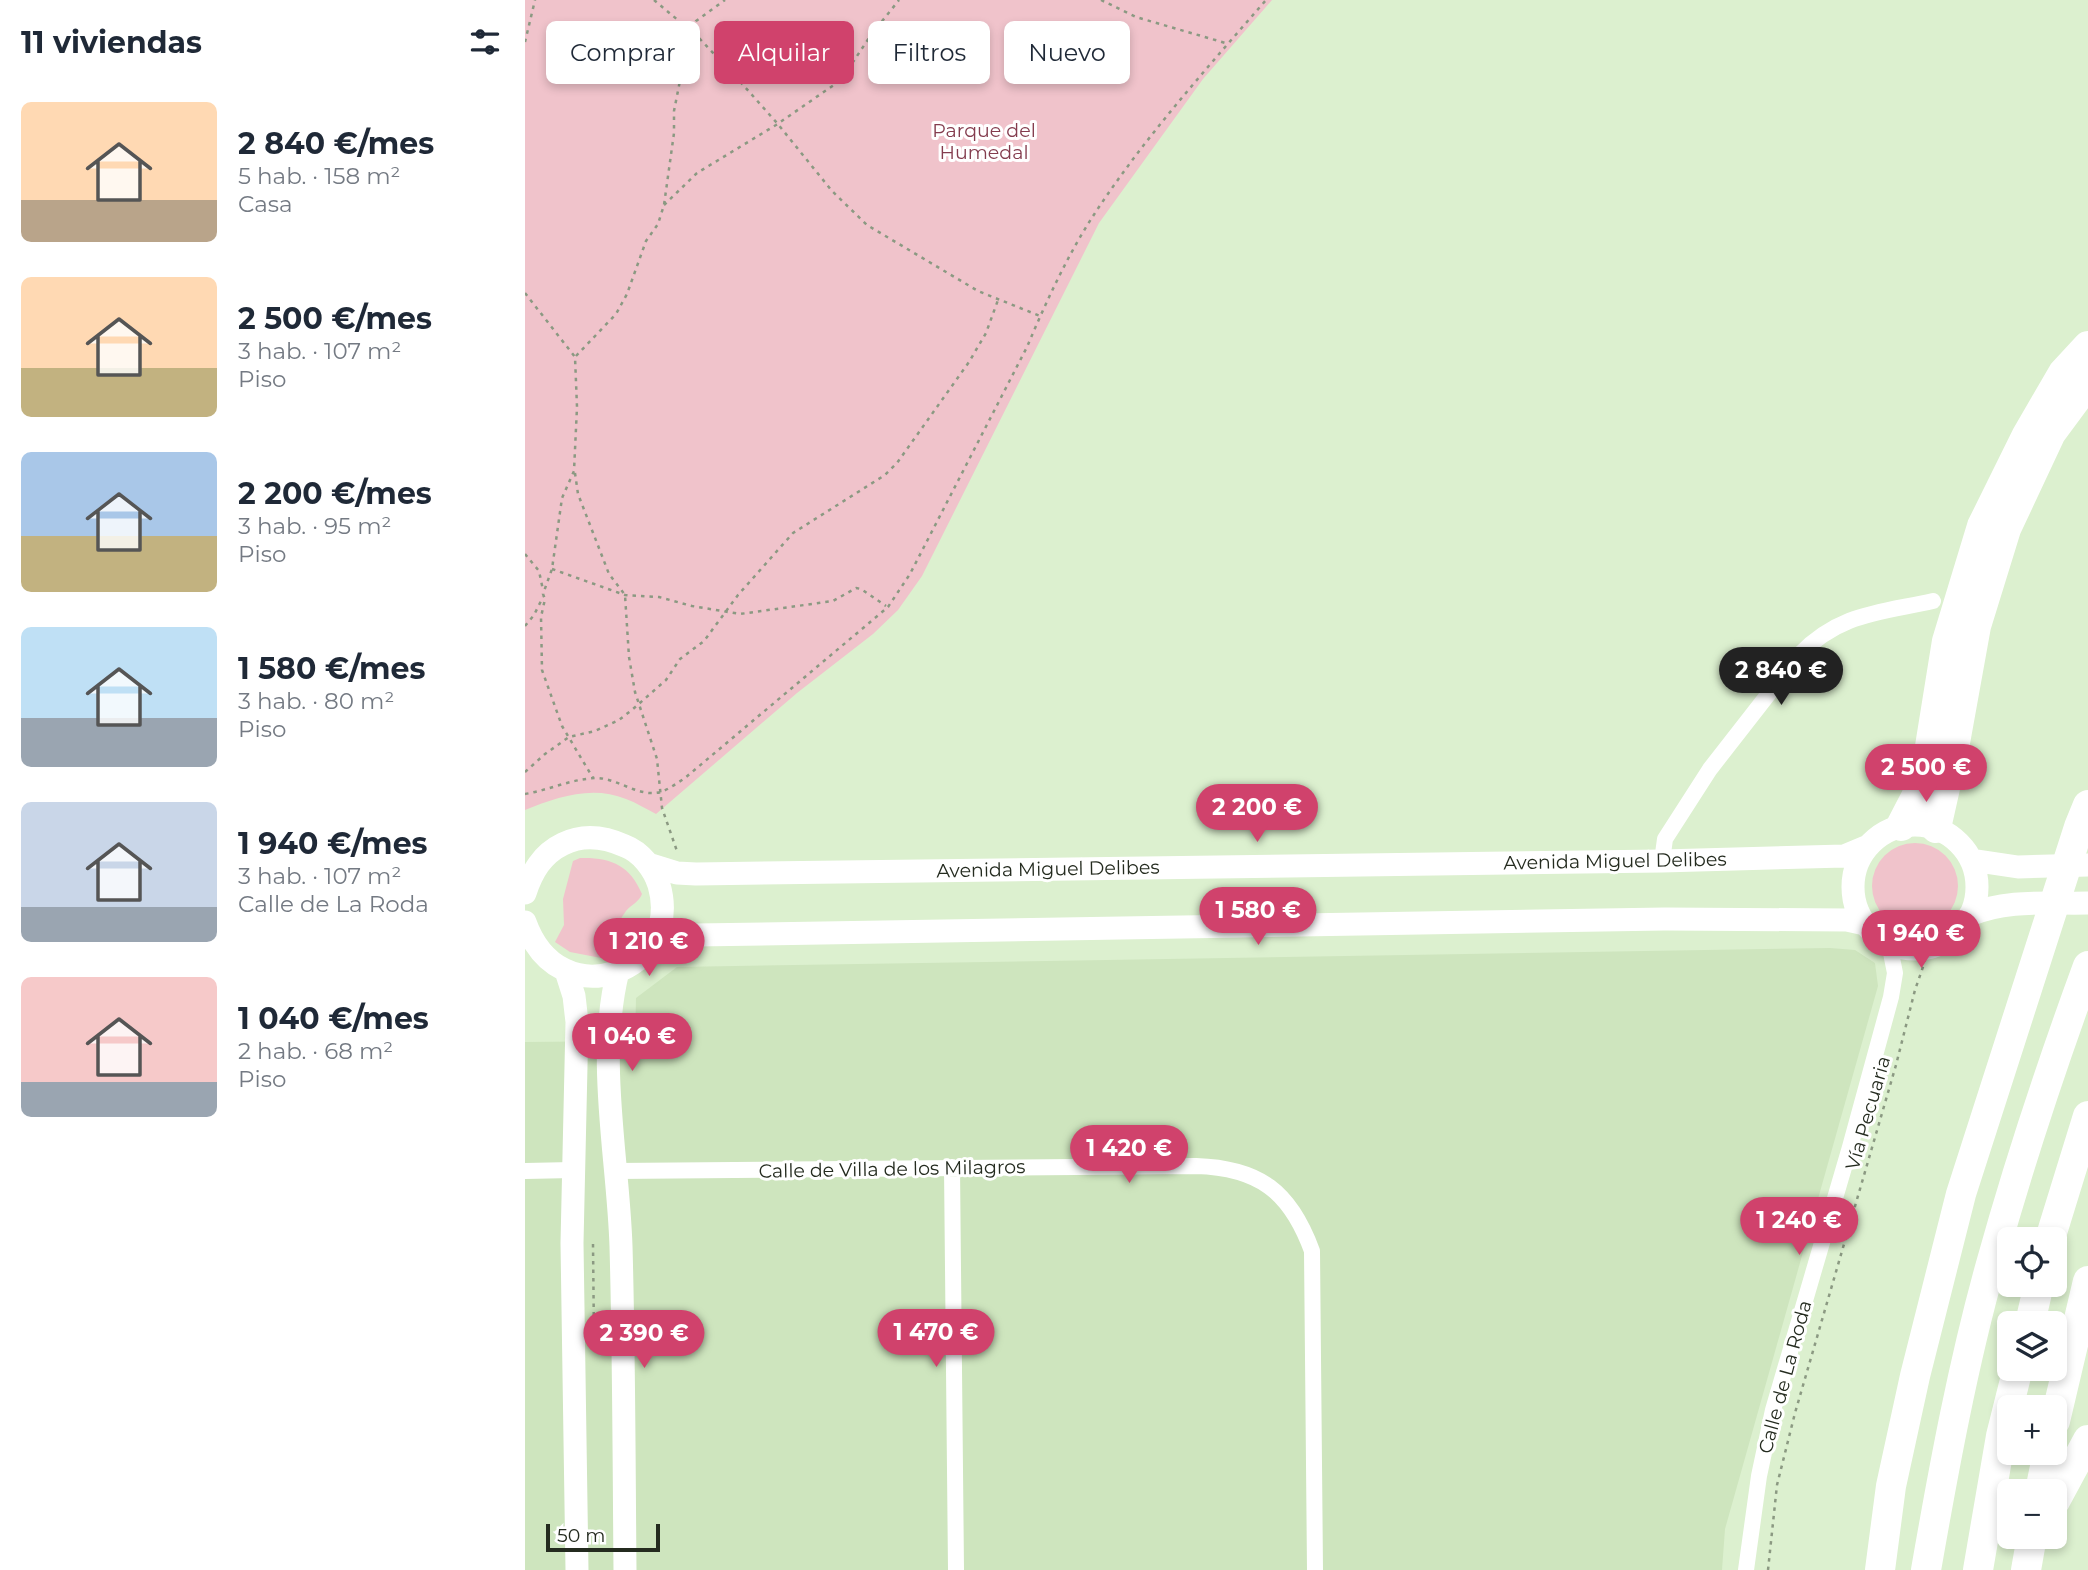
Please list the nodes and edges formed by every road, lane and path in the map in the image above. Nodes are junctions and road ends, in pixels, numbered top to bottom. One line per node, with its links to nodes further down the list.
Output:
1 (535, 0): 10 (path)
2 (654, 0): 7 (path)
3 (725, 0): 8 (path)
4 (899, 0): 13 (path)
5 (1101, 0): 11 (path)
6 (1266, 0): 11 (path)
7 (679, 21)
8 (696, 21)
9 (700, 41): 13 (path)
10 (525, 42)
11 (1229, 44): 17 (path)
12 (679, 84): 14 (path)
13 (777, 123): 14 (path); 16 (path)
14 (663, 205): 19 (path)
15 (525, 293): 19 (path)
16 (998, 300): 17 (path); 28 (path)
17 (1040, 316): 27 (path)
18 (2088, 346): 37 (highway)
19 (575, 357): 21 (path)
20 (2088, 383): 38 (highway)
21 (574, 471): 23 (path); 25 (path)
22 (525, 554): 24 (path)
23 (552, 569): 24 (path); 25 (path)
24 (543, 594): 29 (path); 31 (path)
25 (625, 595): 28 (path); 30 (path)
26 (1933, 601): 43 (street)
27 (888, 607): 28 (path); 34 (path)
28 (727, 612): 30 (path)
29 (525, 626)
30 (639, 704): 31 (path); 34 (path)
31 (569, 737): 32 (path); 33 (path)
32 (525, 772)
33 (593, 778): 34 (path); 35 (path)
34 (660, 792): 41 (path)
35 (525, 794)
36 (2088, 805): 54 (highway)
37 (1901, 826): 38 (main road); 40 (main road)
38 (1936, 828): 42 (main road)
39 (2088, 839): 54 (highway)
40 (1868, 846): 43 (main road, Avenida Miguel Delibes); 50 (main road)
41 (678, 854)
42 (1971, 860): 45 (main road); 48 (main road)
43 (1662, 861): 44 (main road, Avenida Miguel Delibes)
44 (648, 864): 46 (main road); 52 (main road)
45 (2088, 865)
46 (525, 893)
47 (2088, 903): 48 (main road)
48 (1970, 915): 53 (main road)
49 (525, 922): 56 (main road)
50 (1865, 924): 51 (main road); 52 (main road)
51 (1889, 943): 53 (main road); 74 (street, Calle de La Roda)
52 (650, 946): 57 (main road)
53 (1926, 948): 75 (path, Vía Pecuaria)
54 (2033, 965): 69 (highway)
55 (2088, 966): 78 (highway)
56 (566, 971): 57 (main road); 60 (main road)
57 (618, 971): 62 (main road)
58 (2088, 1116): 63 (highway)
59 (952, 1167): 62 (street, Calle de Villa de los Milagros); 72 (street); 73 (street, Calle de Villa de los Milagros)
60 (573, 1170): 61 (street); 70 (main road)
61 (525, 1171)
62 (616, 1171): 71 (main road)
63 (2054, 1227)
64 (2088, 1281): 66 (highway)
65 (2015, 1381): 79 (highway)
66 (2061, 1395)
67 (2088, 1440): 68 (highway)
68 (2067, 1479)
69 (1891, 1486): 76 (highway); 77 (highway)
70 (576, 1570)
71 (625, 1570)
72 (956, 1570)
73 (1315, 1570)
74 (1745, 1570)
75 (1768, 1570)
76 (1871, 1570)
77 (1880, 1570)
78 (1926, 1570)
79 (1978, 1570)

